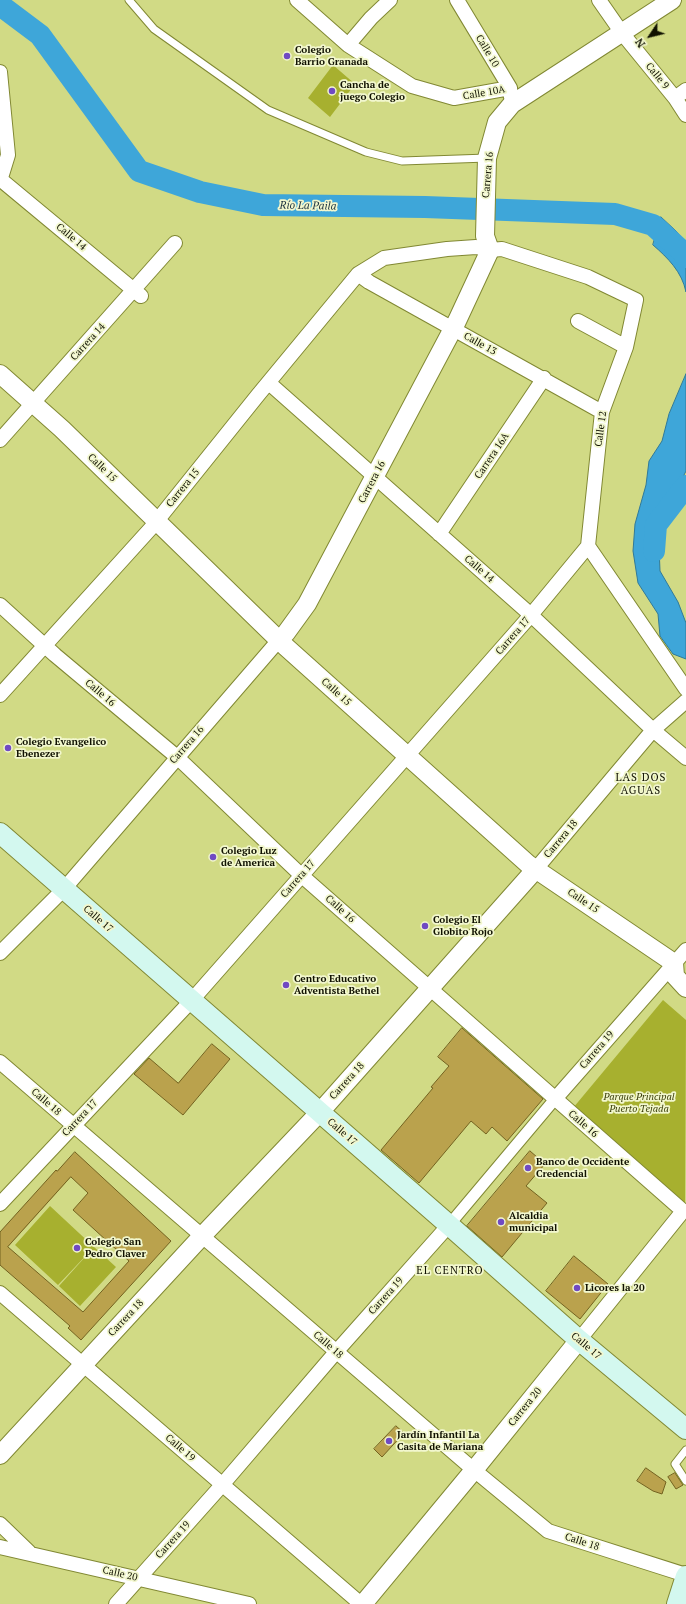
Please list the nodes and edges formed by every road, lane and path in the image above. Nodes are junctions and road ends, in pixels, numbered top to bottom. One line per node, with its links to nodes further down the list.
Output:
1 (129, 0): 13 (lane)
2 (297, 0): 8 (street, Calle 10A)
3 (390, 0): 8 (street)
4 (599, 0): 7 (street, Calle 9)
5 (672, 0): 7 (street, Carrera 16)
6 (459, 1): 11 (street, Calle 10)
7 (622, 33): 10 (street, Calle 9); 11 (street, Carrera 16)
8 (348, 45): 11 (street, Calle 10A)
9 (0, 72): 14 (street)
10 (680, 94): 12 (street, Calle 9)
11 (511, 96): 13 (street, Carrera 16)
12 (686, 115)
13 (487, 163): 16 (street, Carrera 16)
14 (0, 180): 18 (street, Calle 14)
15 (175, 243): 18 (street, Carrera 14)
16 (487, 243): 17 (street, Carrera 15); 20 (street, Carrera 16); 21 (street, Calle 12)
17 (358, 274): 20 (street, Calle 13); 24 (street, Carrera 15)
18 (138, 293): 25 (street, Carrera 14)
19 (578, 320): 21 (street)
20 (452, 329): 23 (street, Calle 13); 28 (street, Carrera 16)
21 (626, 347): 26 (street, Calle 12)
22 (0, 374): 25 (street, Calle 15)
23 (544, 378): 26 (street, Calle 13); 30 (street, Carrera 16A)
24 (269, 383): 28 (street, Calle 14); 29 (street, Carrera 15)
25 (32, 403): 27 (street, Carrera 14); 29 (street, Calle 15)
26 (602, 412): 31 (street, Calle 12)
27 (0, 440)
28 (375, 476): 30 (street, Calle 14); 34 (street, Carrera 16)
29 (156, 521): 34 (street, Calle 15); 35 (street, Carrera 15)
30 (439, 534): 33 (street, Calle 14)
31 (588, 546): 33 (street, Carrera 17); 36 (street)
32 (0, 605): 35 (street, Calle 16)
33 (531, 615): 39 (street, Calle 14); 40 (street, Carrera 17)
34 (278, 640): 40 (street, Calle 15); 41 (street, Carrera 16)
35 (44, 646): 37 (street, Carrera 15); 41 (street, Calle 16)
36 (686, 689)
37 (0, 695)
38 (686, 701): 39 (street, Carrera 18)
39 (653, 730): 42 (street, Calle 14); 44 (street, Carrera 18)
40 (407, 756): 44 (street, Calle 15); 45 (street, Carrera 17)
41 (177, 757): 45 (street, Calle 16); 46 (street, Carrera 16)
42 (686, 758)
43 (0, 834): 46 (main road, Calle 17)
44 (535, 870): 49 (street, Calle 15); 51 (street, Carrera 18)
45 (301, 875): 51 (street, Calle 16); 52 (street, Carrera 17)
46 (64, 889): 48 (street, Carrera 16); 52 (main road, Calle 17)
47 (686, 950): 49 (street, Carrera 19)
48 (0, 953)
49 (674, 963): 50 (street); 54 (street, Carrera 19)
50 (686, 988)
51 (430, 989): 54 (street, Calle 16); 55 (street, Carrera 18)
52 (192, 1000): 55 (main road, Calle 17); 56 (street, Carrera 17)
53 (0, 1062): 56 (street, Calle 18)
54 (555, 1099): 58 (street, Calle 16); 59 (street, Carrera 19)
55 (320, 1112): 59 (main road, Calle 17); 60 (street, Carrera 18)
56 (73, 1125): 57 (street, Carrera 17); 60 (street, Calle 18)
57 (0, 1204)
58 (685, 1210): 62 (street, Carrera 20)
59 (449, 1225): 62 (main road, Calle 17); 63 (street, Carrera 19)
60 (202, 1236): 63 (street, Calle 18); 64 (street, Carrera 18)
61 (0, 1293): 64 (street, Calle 19)
62 (579, 1340): 65 (main road, Calle 17); 68 (street, Carrera 20)
63 (336, 1352): 68 (street, Calle 18); 70 (street, Carrera 19)
64 (83, 1364): 67 (street, Carrera 18); 70 (street, Calle 19)
65 (686, 1429)
66 (686, 1450): 69 (lane)
67 (0, 1455)
68 (474, 1470): 74 (street, Calle 18); 78 (street, Carrera 20)
69 (686, 1481)
70 (222, 1484): 75 (street, Carrera 19); 78 (street, Calle 19)
71 (0, 1524): 73 (street)
72 (0, 1547): 73 (street, Calle 20)
73 (29, 1552): 75 (street, Calle 20)
74 (686, 1576): 79 (main road)
75 (138, 1579): 76 (street, Carrera 19); 77 (street, Calle 20)
76 (116, 1604)
77 (250, 1604)
78 (362, 1604)
79 (677, 1604)

